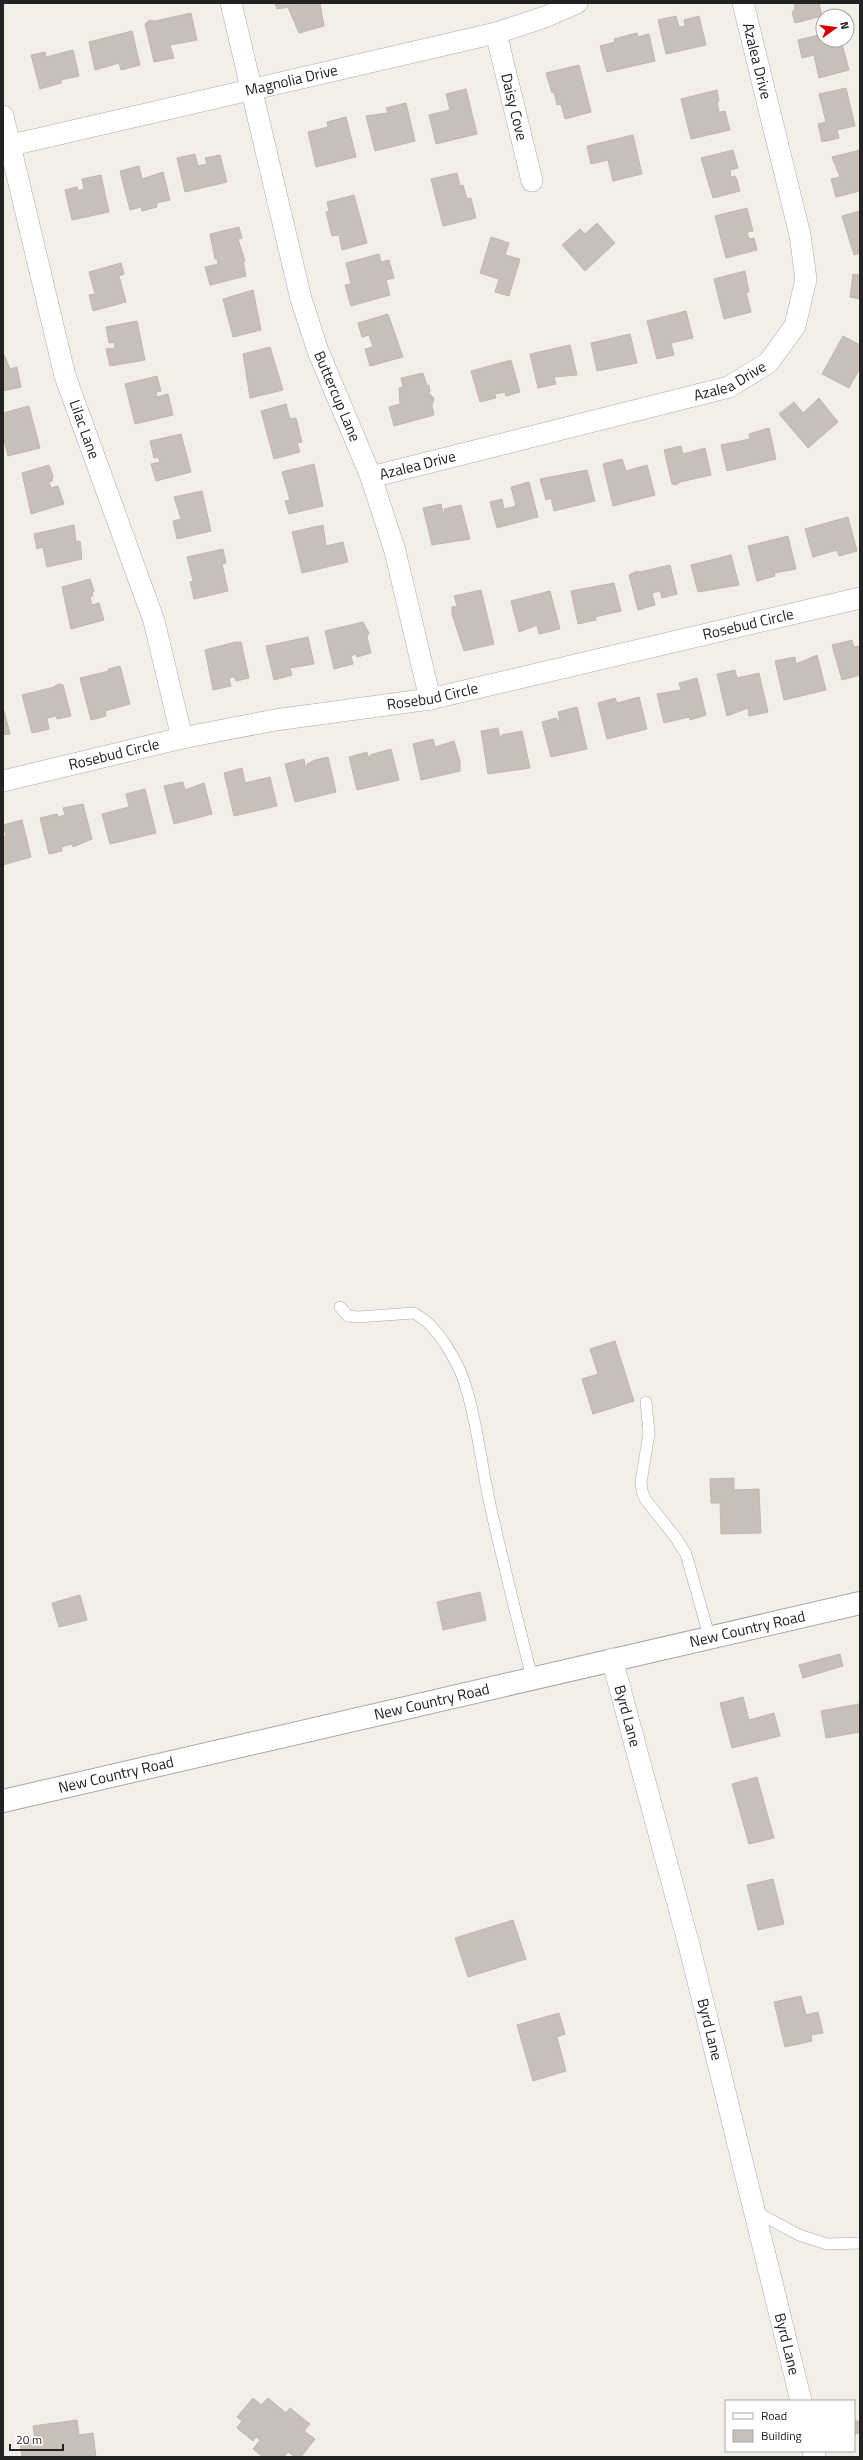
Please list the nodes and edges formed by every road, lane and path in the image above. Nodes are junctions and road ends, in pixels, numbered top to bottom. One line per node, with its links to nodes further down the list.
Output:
1 (231, 3): 5 (street, Buttercup Lane)
2 (577, 3): 4 (street, Magnolia Drive)
3 (743, 3): 9 (street, Azalea Drive)
4 (496, 33): 5 (street, Magnolia Drive); 8 (street, Daisy Cove)
5 (253, 90): 7 (street, Magnolia Drive); 9 (street, Buttercup Lane)
6 (3, 116): 7 (street, Lilac Lane)
7 (7, 146): 12 (street, Lilac Lane)
8 (532, 181)
9 (371, 477): 11 (street, Buttercup Lane)
10 (860, 598): 11 (street, Rosebud Circle)
11 (430, 699): 12 (street, Rosebud Circle)
12 (182, 738): 13 (street, Rosebud Circle)
13 (3, 781)
14 (340, 1307): 19 (lane)
15 (646, 1402): 17 (lane)
16 (860, 1603): 17 (street, New Country Road)
17 (710, 1639): 18 (street, New Country Road)
18 (612, 1660): 19 (street, New Country Road); 21 (street, Byrd Lane)
19 (532, 1678): 20 (street, New Country Road)
20 (3, 1801)
21 (754, 2211): 22 (lane); 23 (street, Byrd Lane)
22 (860, 2243)
23 (801, 2400)

